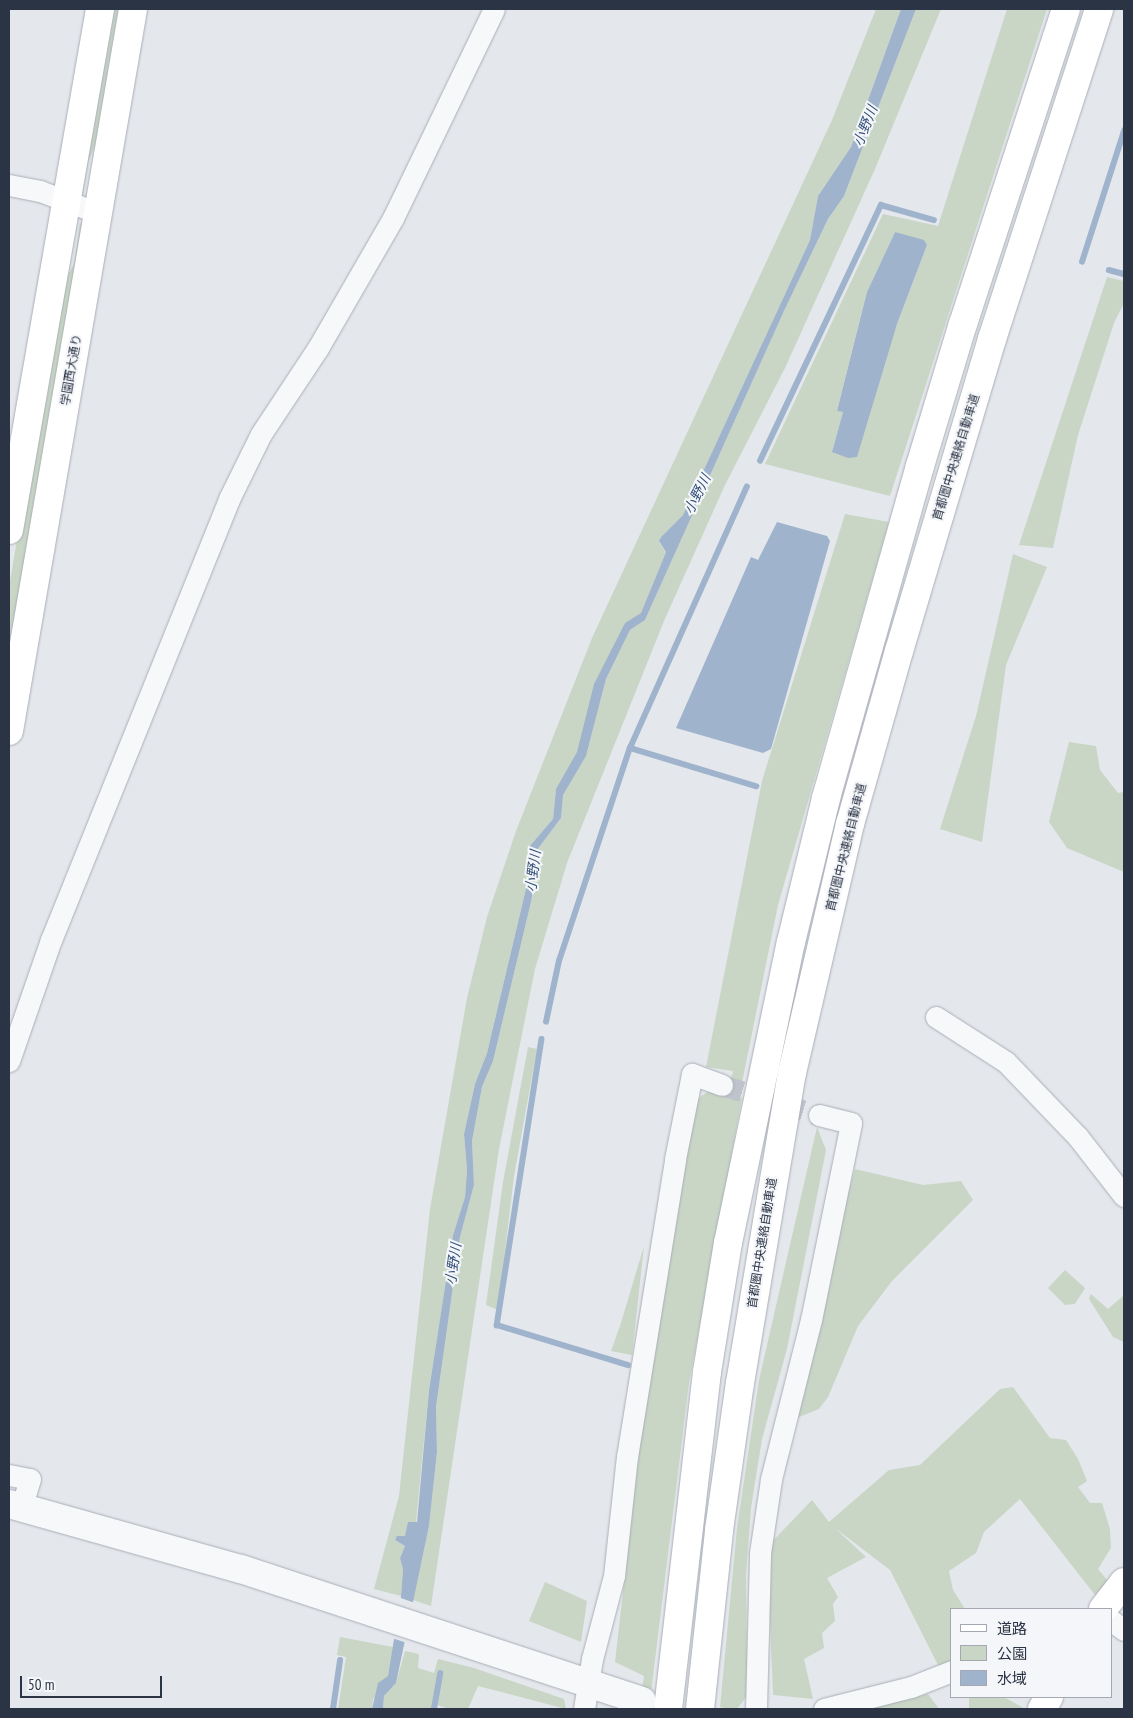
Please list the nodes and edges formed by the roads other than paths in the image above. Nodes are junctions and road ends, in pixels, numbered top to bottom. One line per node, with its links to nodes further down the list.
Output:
1 (100, 9): 7 (main road)
2 (134, 9): 8 (main road, 学園西大通り)
3 (494, 9): 12 (street)
4 (1066, 9): 27 (main road)
5 (1099, 9): 28 (main road, 首都圏中央連絡自動車道)
6 (9, 185): 7 (street)
7 (66, 202): 8 (street); 9 (main road)
8 (98, 213): 10 (main road, 学園西大通り)
9 (9, 530)
10 (9, 731)
11 (936, 1017): 15 (street)
12 (9, 1061)
13 (722, 1085): 23 (street)
14 (819, 1115): 29 (street)
15 (1124, 1196)
16 (9, 1475): 17 (street)
17 (15, 1505): 23 (street)
18 (1124, 1582): 19 (main road)
19 (1103, 1608)
20 (1113, 1622): 21 (street)
21 (1124, 1630)
22 (950, 1673): 30 (street)
23 (588, 1682): 25 (street); 26 (street)
24 (1048, 1698): 31 (main road)
25 (642, 1700)
26 (584, 1709)
27 (668, 1709)
28 (700, 1709)
29 (756, 1709)
30 (824, 1709)
31 (1042, 1709)

